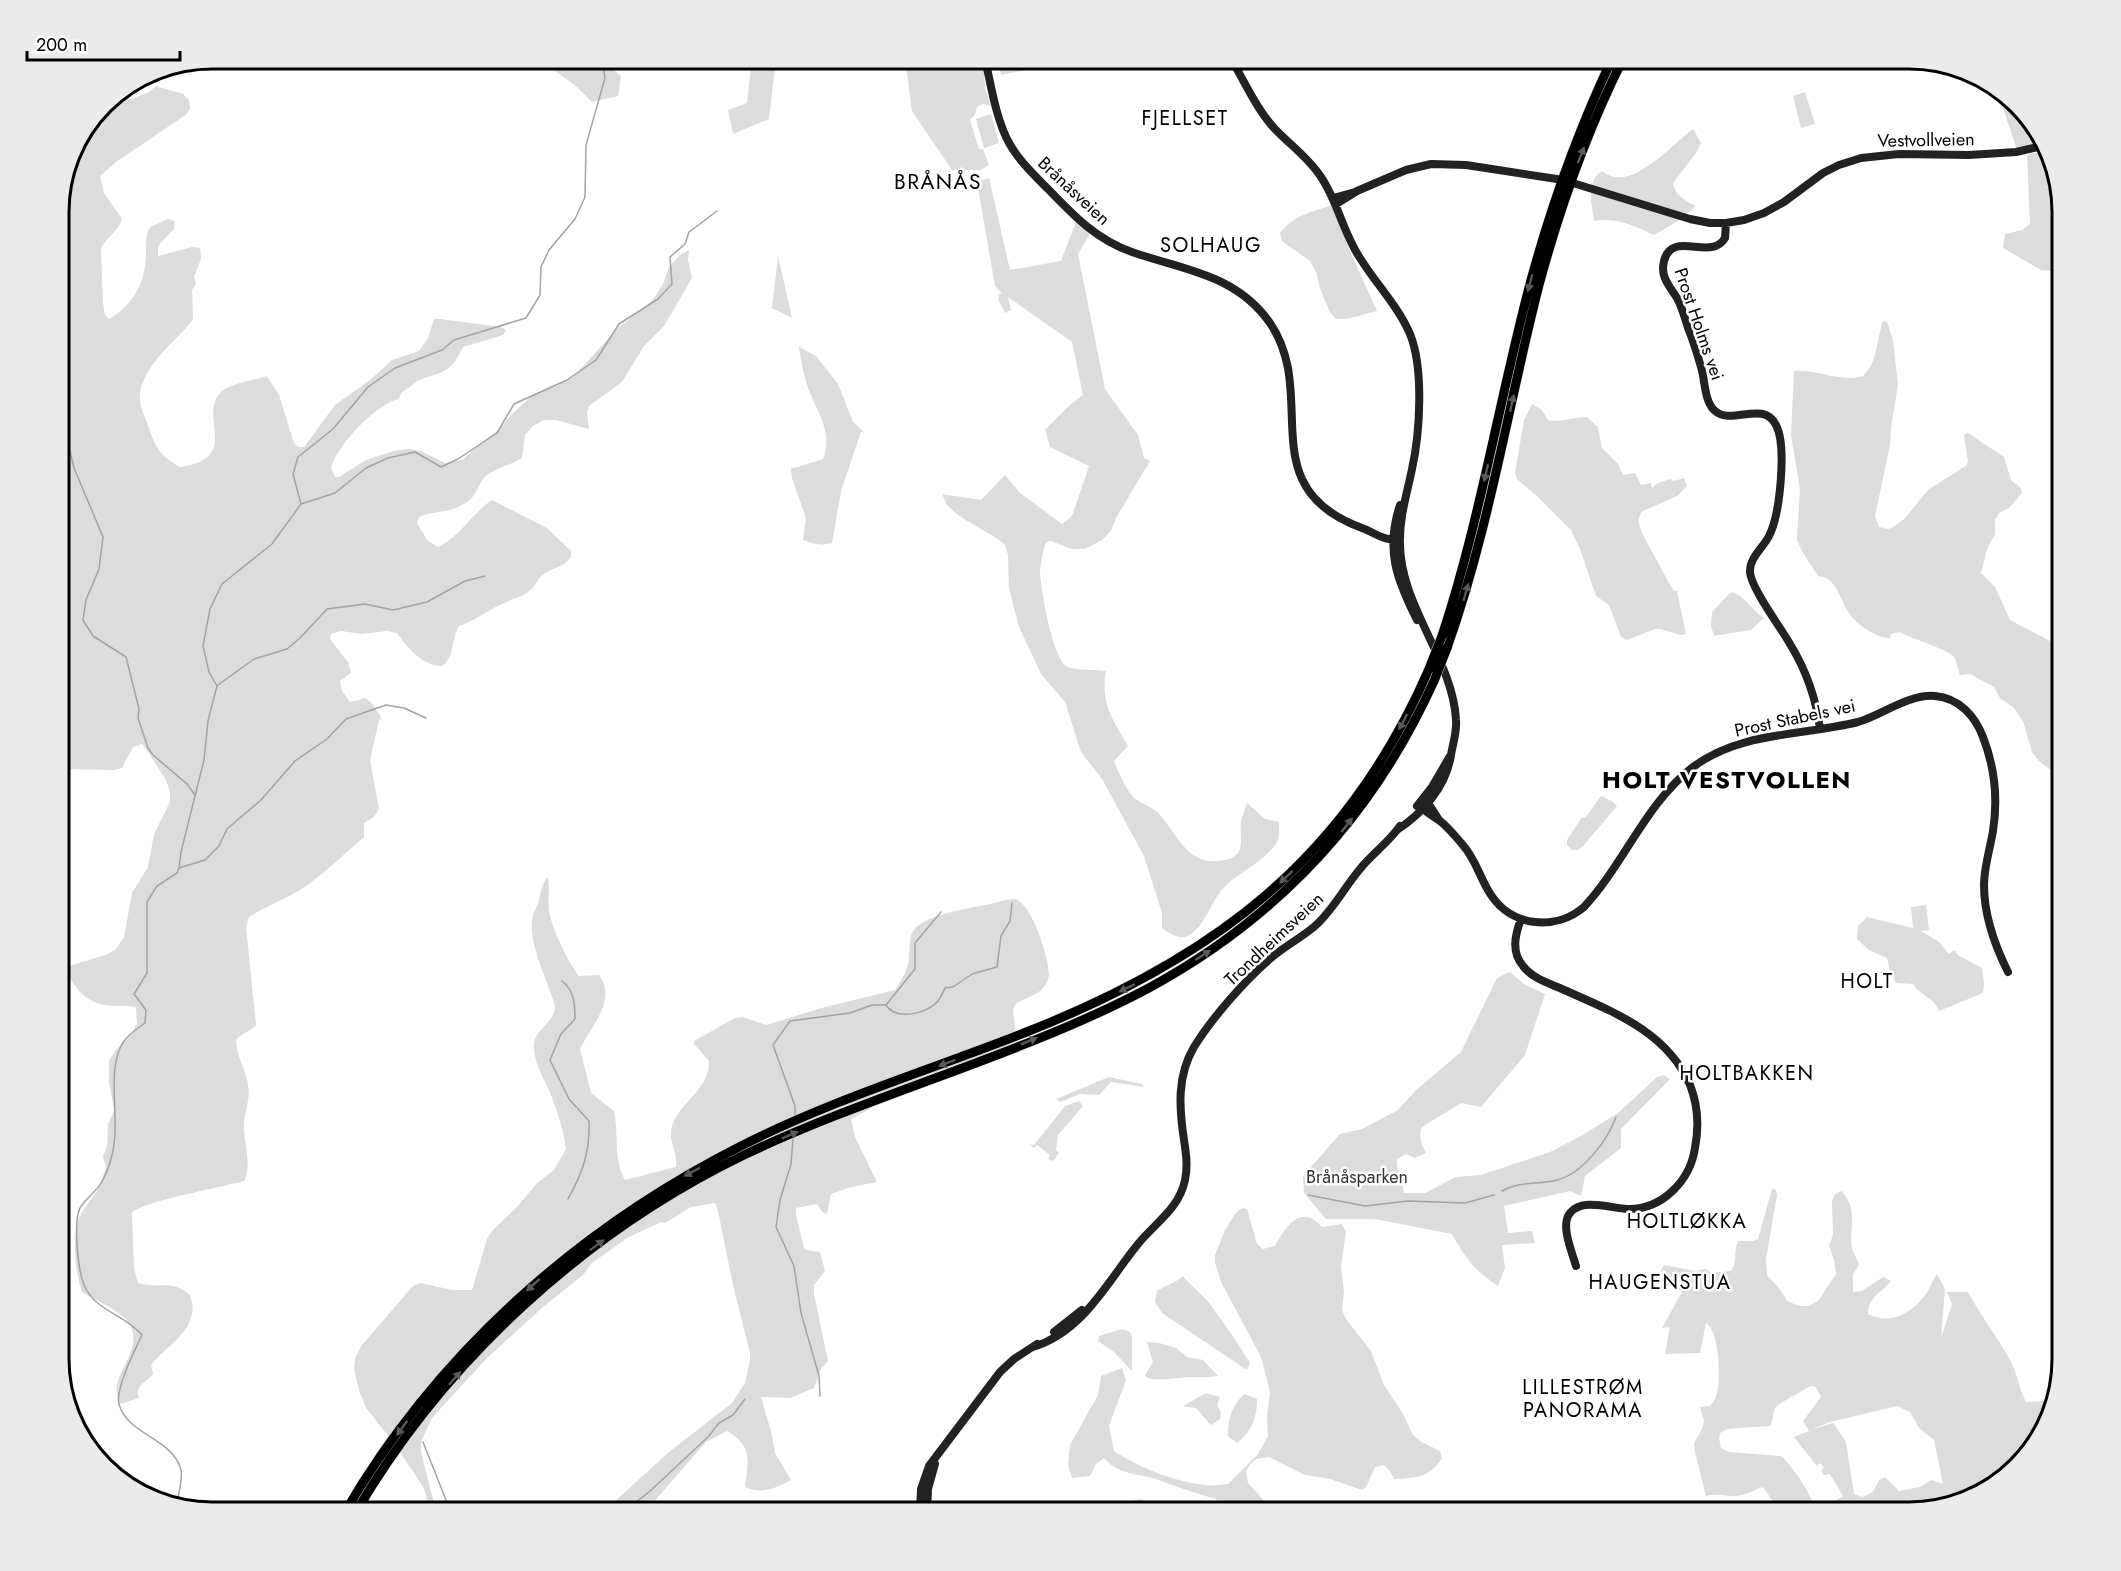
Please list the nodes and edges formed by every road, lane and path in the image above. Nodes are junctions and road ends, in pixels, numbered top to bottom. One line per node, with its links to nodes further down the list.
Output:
1 (987, 69): 10 (street, Brånåsveien)
2 (1238, 69): 8 (street, Trondheimsveien)
3 (1615, 69): 15 (highway, one-way to 15, bridge)
4 (1616, 69): 15 (highway, one-way to 4, bridge)
5 (2036, 148): 9 (street, Vestvollveien)
6 (1557, 179): 8 (street)
7 (1576, 184): 9 (street, Vestvollveien)
8 (1334, 201): 10 (street, Trondheimsveien)
9 (1726, 223): 11 (street, Prost Holms vei)
10 (1395, 537): 12 (street, Trondheimsveien)
11 (1820, 729): 13 (street, Prost Stabels vei); 14 (street, Prost Stabels vei)
12 (1424, 804): 13 (street, Prost Stabels vei); 17 (street, Trondheimsveien)
13 (1521, 919): 16 (street)
14 (2008, 972)
15 (835, 1110): 18 (highway, one-way to 18); 19 (highway, one-way to 15)
16 (1576, 1266)
17 (938, 1454): 20 (street, Trondheimsveien); 21 (street, Trondheimsveien)
18 (356, 1502)
19 (359, 1502)
20 (920, 1502)
21 (927, 1502)

